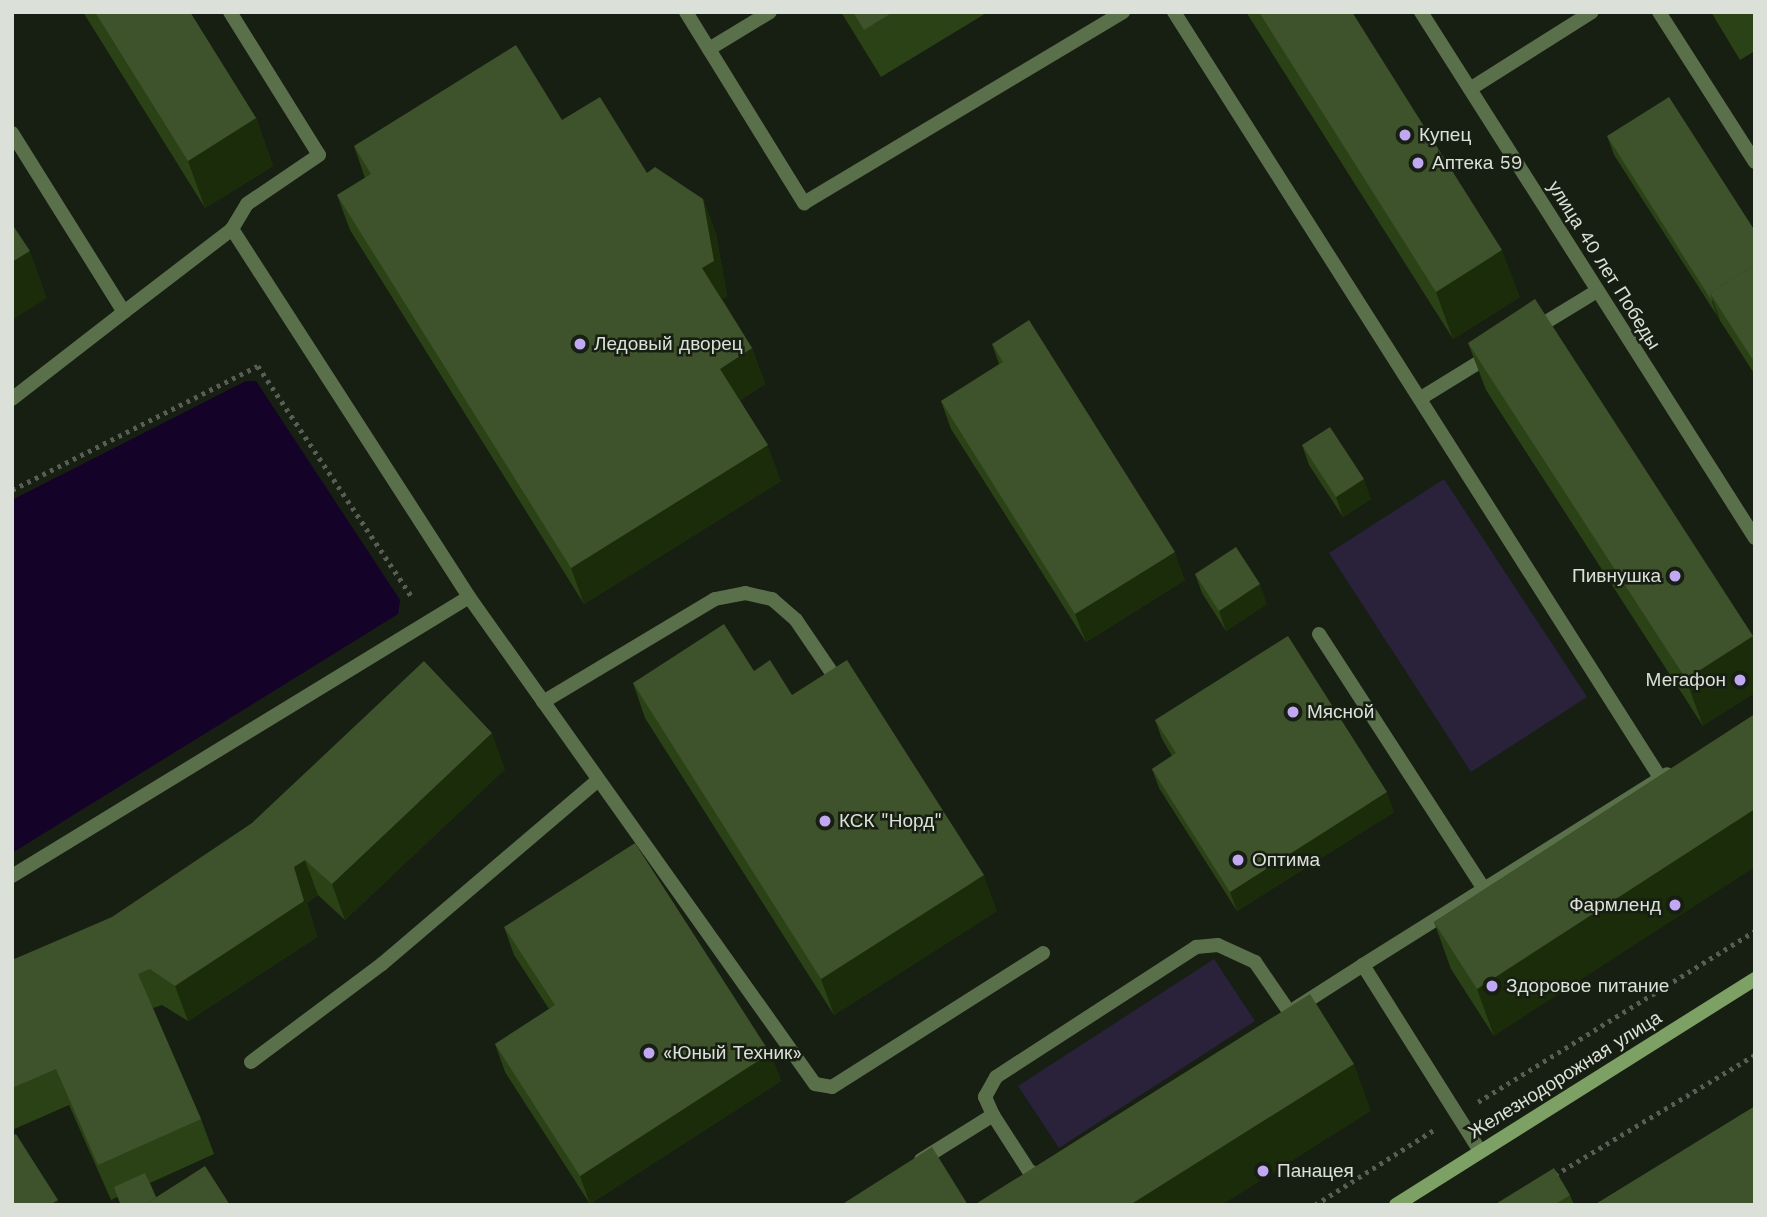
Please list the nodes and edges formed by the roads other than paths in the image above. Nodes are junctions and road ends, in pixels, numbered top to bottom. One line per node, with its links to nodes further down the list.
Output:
1 (230, 12): 13 (street)
2 (686, 12): 9 (street)
3 (770, 12): 9 (street)
4 (1123, 12): 9 (street)
5 (1174, 12): 16 (street)
6 (1421, 12): 10 (street, улица 40 лет Победы)
7 (1592, 12): 10 (street)
8 (1659, 12): 12 (street)
9 (709, 49)
10 (1470, 89): 14 (street, улица 40 лет Победы)
11 (12, 133): 15 (street)
12 (1755, 162)
13 (232, 229): 15 (street); 19 (street)
14 (1597, 290): 16 (street); 18 (street, улица 40 лет Победы)
15 (124, 312): 17 (street)
16 (1420, 398): 24 (street)
17 (12, 399)
18 (1755, 538)
19 (469, 597): 22 (street); 26 (street)
20 (1319, 634): 27 (street)
21 (834, 676): 22 (street)
22 (543, 702): 25 (street)
23 (1683, 770): 24 (street)
24 (1659, 776): 27 (street)
25 (598, 780): 28 (street); 31 (street)
26 (12, 876)
27 (1482, 886): 29 (street)
28 (1043, 953)
29 (1363, 965): 32 (street); 33 (street)
30 (1754, 983): 33 (main road, Железнодорожная улица)
31 (251, 1062)
32 (993, 1115): 34 (street); 35 (street)
33 (1480, 1151): 36 (main road, Железнодорожная улица)
34 (905, 1170)
35 (1064, 1173)
36 (1396, 1205)

